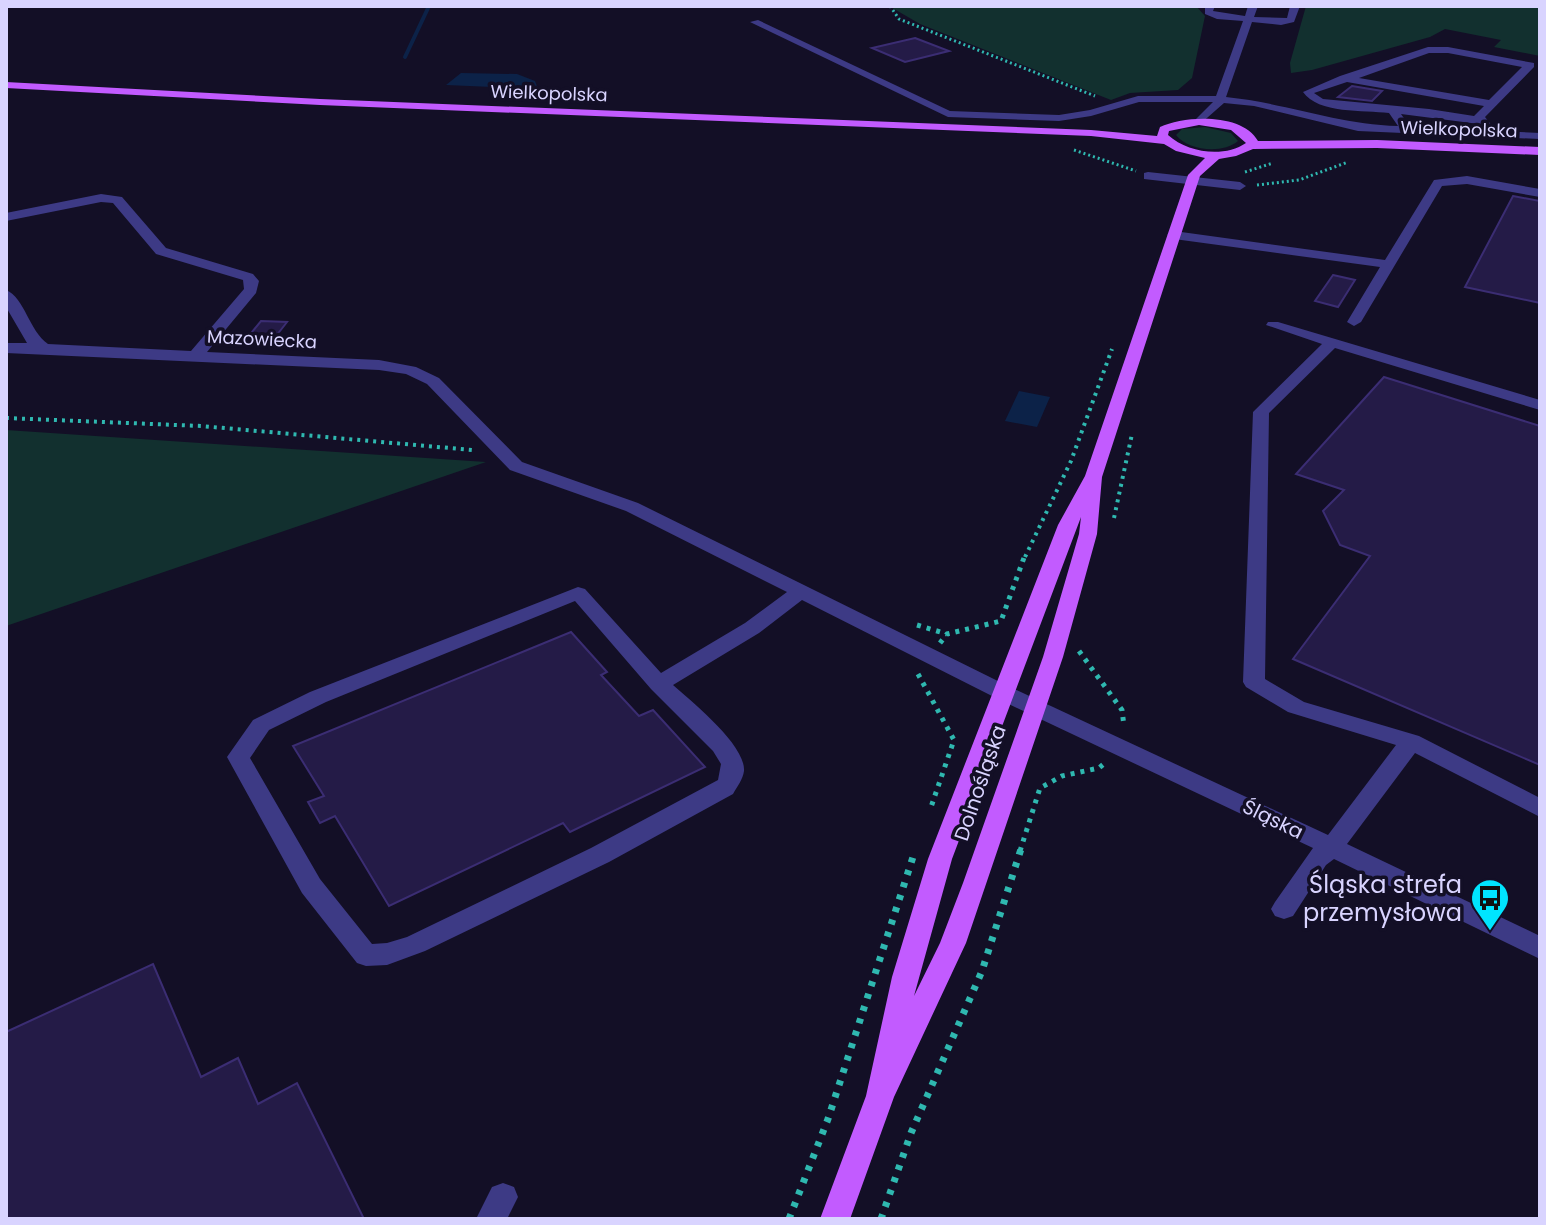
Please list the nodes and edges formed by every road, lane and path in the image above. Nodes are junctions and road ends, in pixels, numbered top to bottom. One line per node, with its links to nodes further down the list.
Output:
1 (890, 6): 10 (path)
2 (1210, 6): 5 (street)
3 (1253, 6): 5 (street)
4 (1295, 6): 5 (street)
5 (1248, 20): 11 (street)
6 (755, 22): 11 (street)
7 (1535, 66): 8 (street); 12 (street)
8 (1344, 78): 12 (street); 13 (street)
9 (6, 85): 19 (main road, Wielkopolska)
10 (1101, 98)
11 (1220, 100): 15 (street); 16 (street); 17 (street)
12 (1492, 104): 14 (street)
13 (1393, 110): 14 (street); 17 (street)
14 (1480, 121): 18 (street)
15 (1199, 122): 16 (main road); 19 (main road)
16 (1229, 126): 21 (main road)
17 (1407, 131): 18 (street)
18 (1493, 134): 20 (street)
19 (1165, 135): 22 (main road)
20 (1540, 136)
21 (1248, 139): 23 (main road, Wielkopolska); 24 (main road)
22 (1188, 150): 24 (main road); 27 (main road)
23 (1540, 151)
24 (1217, 154): 27 (main road, Dolnośląska)
25 (1351, 161): 28 (path)
26 (1148, 176): 27 (street)
27 (1193, 178): 28 (street); 31 (main road, Dolnośląska)
28 (1240, 186)
29 (1540, 193): 32 (street)
30 (6, 217): 40 (street)
31 (1174, 235): 32 (street); 47 (main road, Dolnośląska)
32 (1387, 264): 34 (street)
33 (6, 294): 39 (street)
34 (1354, 322)
35 (1273, 325): 37 (street)
36 (1116, 339): 51 (path)
37 (1332, 343): 41 (street); 57 (street)
38 (6, 348): 39 (street, Mazowiecka)
39 (44, 348): 40 (street, Mazowiecka)
40 (196, 355): 46 (street, Mazowiecka)
41 (1417, 369): 42 (street); 43 (street)
42 (1405, 383)
43 (1540, 405)
44 (6, 418): 46 (path)
45 (1135, 422): 48 (path)
46 (507, 460): 49 (street, Śląska)
47 (1094, 476): 55 (main road, Dolnośląska); 56 (main road, Dolnośląska)
48 (1112, 530)
49 (799, 593): 53 (street, Śląska); 54 (street)
50 (914, 624): 51 (path)
51 (947, 634): 53 (path)
52 (1082, 638): 58 (path)
53 (930, 656): 55 (street, Śląska); 60 (path)
54 (659, 684): 54 (street)
55 (1004, 693): 56 (street, Śląska); 65 (main road, Dolnośląska)
56 (1036, 708): 58 (street, Śląska); 65 (main road, Dolnośląska)
57 (1411, 742): 59 (street); 61 (street)
58 (1116, 745): 61 (street, Śląska); 68 (path)
59 (1540, 808)
60 (926, 823)
61 (1332, 847): 63 (street); 64 (street, Śląska)
62 (914, 852): 66 (path)
63 (1284, 909)
64 (1540, 948)
65 (880, 1096): 67 (main road, Dolnośląska)
66 (789, 1219)
67 (835, 1219)
68 (881, 1219)

